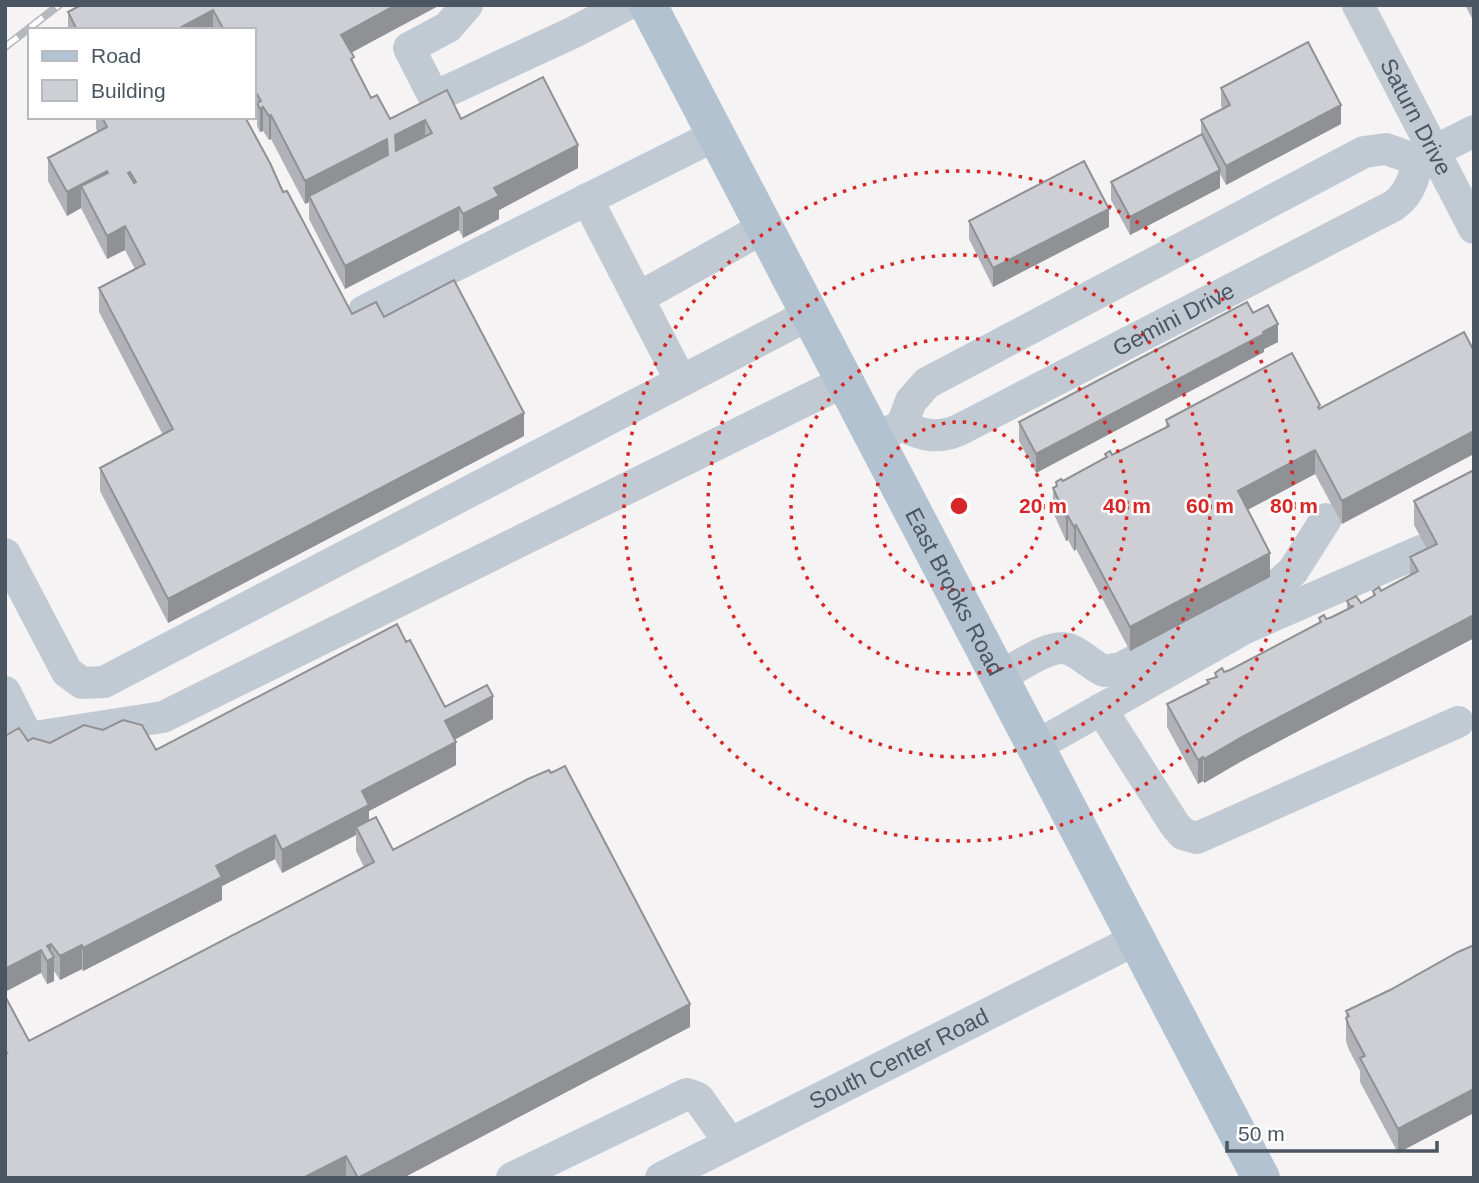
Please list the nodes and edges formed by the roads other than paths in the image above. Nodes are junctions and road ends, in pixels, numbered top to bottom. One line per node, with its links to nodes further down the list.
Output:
1 (467, 5): 2 (street)
2 (626, 5)
3 (648, 5): 6 (main road, East Brooks Road)
4 (1358, 5): 7 (street, Saturn Drive)
5 (1474, 131): 7 (street)
6 (716, 135): 8 (street); 9 (main road, East Brooks Road)
7 (1426, 156): 10 (street, Saturn Drive); 16 (street); 16 (street, Gemini Drive)
8 (587, 199): 11 (street); 12 (street)
9 (765, 227): 11 (street); 13 (main road, East Brooks Road)
10 (1474, 228)
11 (638, 298): 14 (street)
12 (364, 311)
13 (810, 314): 14 (street); 15 (main road, East Brooks Road)
14 (681, 381): 19 (street)
15 (845, 381): 16 (main road, East Brooks Road); 22 (street)
16 (889, 432): 21 (main road, East Brooks Road)
17 (1326, 519): 20 (street)
18 (1421, 551): 23 (street)
19 (5, 554)
20 (1104, 671): 21 (street); 23 (street)
21 (1000, 677): 25 (main road, East Brooks Road)
22 (5, 692)
23 (1111, 703): 24 (street); 25 (street)
24 (1458, 722)
25 (1036, 746): 26 (main road, East Brooks Road)
26 (1137, 939): 27 (street, South Center Road); 30 (main road, East Brooks Road)
27 (730, 1143): 28 (street); 29 (street, South Center Road)
28 (512, 1178)
29 (661, 1178)
30 (1261, 1178)

